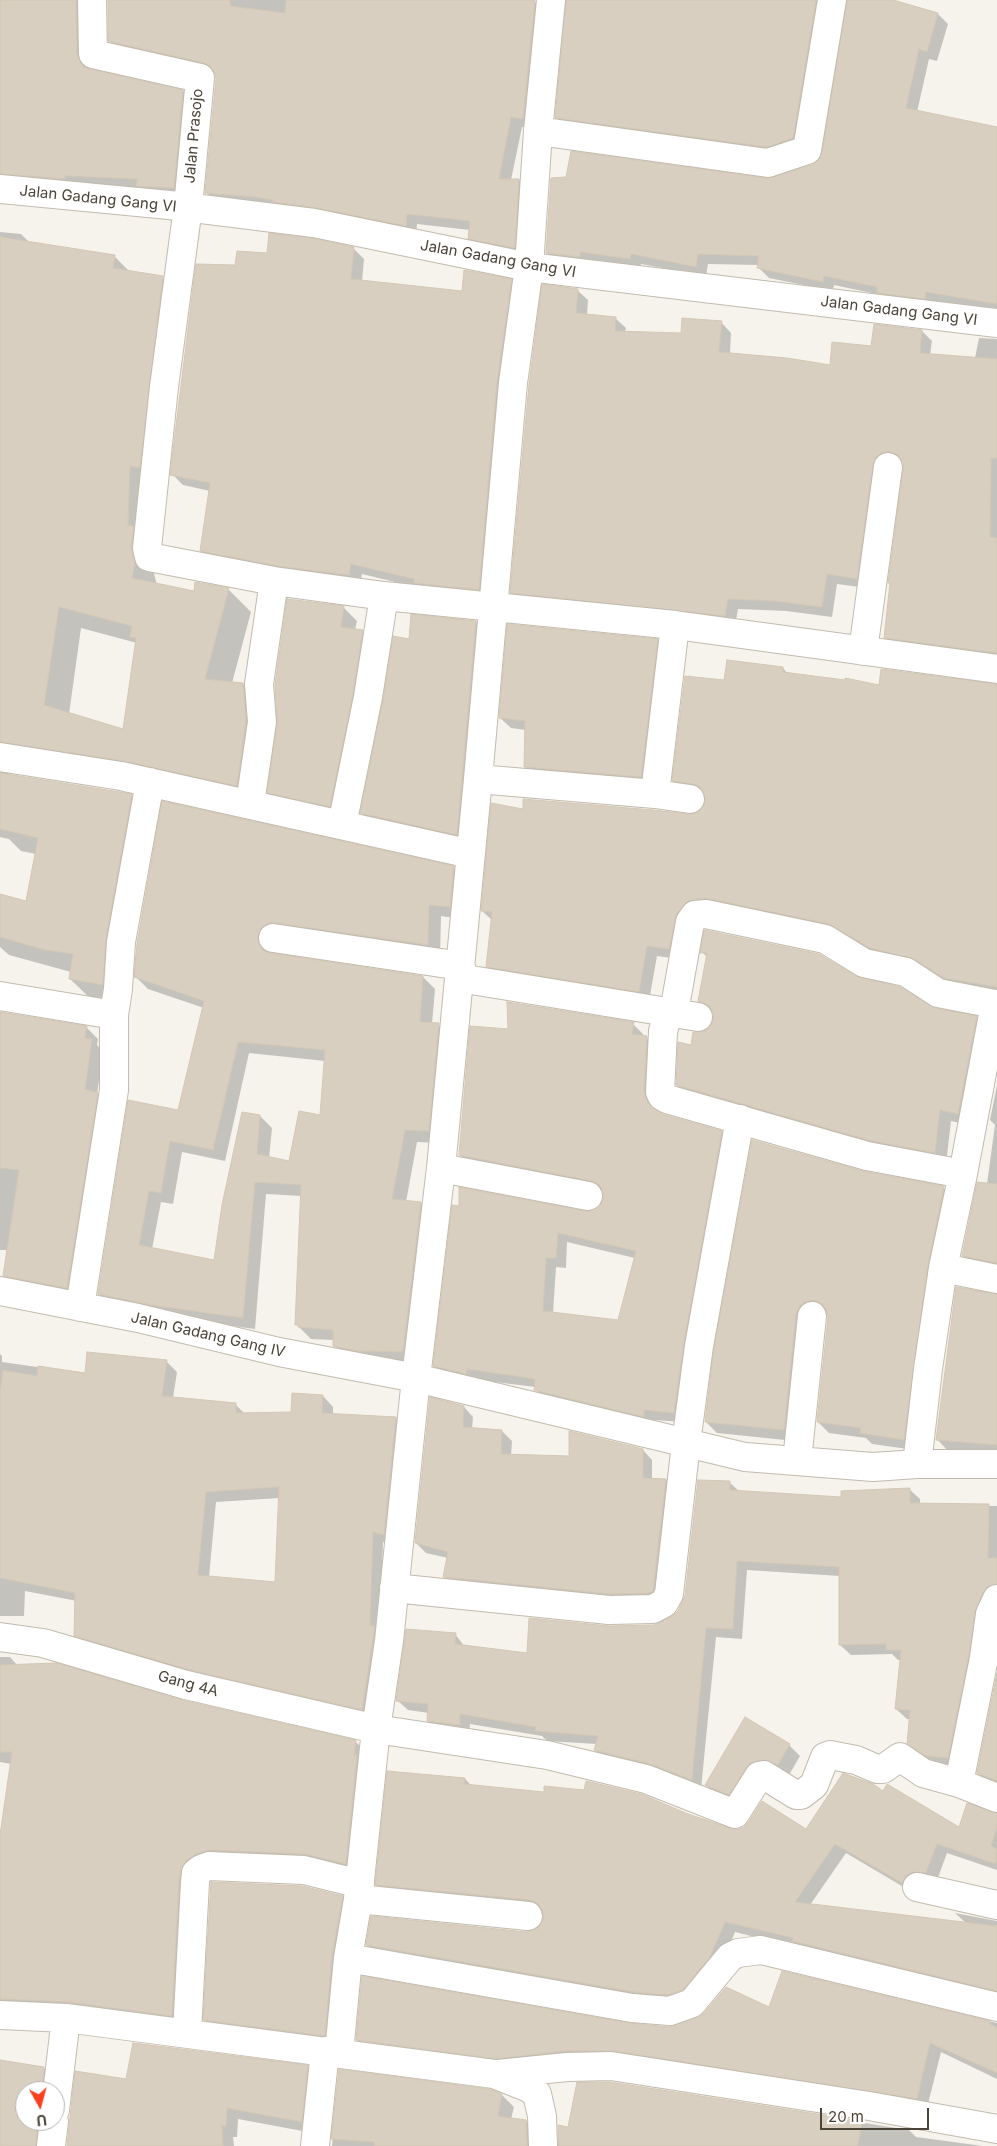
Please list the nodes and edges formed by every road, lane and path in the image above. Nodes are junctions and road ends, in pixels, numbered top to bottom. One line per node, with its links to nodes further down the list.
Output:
1 (92, 0): 6 (street, Jalan Prasojo)
2 (551, 0): 4 (street)
3 (832, 0): 4 (street)
4 (538, 131): 7 (street)
5 (0, 189): 6 (street, Jalan Gadang Gang VI)
6 (188, 208): 7 (street, Jalan Gadang Gang VI); 10 (street)
7 (529, 268): 8 (street, Jalan Gadang Gang VI); 12 (street)
8 (997, 323)
9 (888, 466): 14 (street)
10 (274, 580): 11 (street); 21 (street)
11 (384, 596): 12 (street); 22 (street)
12 (494, 607): 13 (street); 17 (street)
13 (675, 625): 14 (street); 19 (street)
14 (863, 651): 15 (street)
15 (997, 669)
16 (0, 757): 18 (street)
17 (478, 779): 19 (street); 23 (street)
18 (150, 782): 21 (street); 29 (street)
19 (655, 794): 20 (street)
20 (690, 799)
21 (250, 804): 22 (street)
22 (342, 825): 23 (street)
23 (471, 854): 25 (street)
24 (273, 938): 25 (street)
25 (460, 972): 28 (street); 31 (street)
26 (0, 996): 29 (street)
27 (996, 1004): 28 (street); 32 (street)
28 (686, 1014): 30 (street)
29 (114, 1015): 37 (street)
30 (740, 1119): 32 (street); 40 (street)
31 (441, 1168): 33 (street); 39 (street)
32 (963, 1174): 34 (street)
33 (588, 1196)
34 (943, 1268): 35 (street); 42 (street)
35 (997, 1279)
36 (0, 1291): 37 (street, Jalan Gadang Gang IV)
37 (80, 1307): 39 (street, Jalan Gadang Gang IV)
38 (812, 1316): 41 (street)
39 (416, 1378): 40 (street, Jalan Gadang Gang IV); 44 (street)
40 (686, 1443): 41 (street, Jalan Gadang Gang IV); 44 (street)
41 (797, 1461): 42 (street, Jalan Gadang Gang IV)
42 (917, 1464): 43 (street, Jalan Gadang Gang IV)
43 (997, 1464)
44 (394, 1588): 47 (street)
45 (997, 1599): 48 (street)
46 (0, 1637): 47 (street, Gang 4A)
47 (376, 1729): 48 (street, Gang 4A); 51 (street)
48 (960, 1783): 49 (street)
49 (997, 1798)
50 (917, 1887): 52 (street)
51 (359, 1892): 53 (street); 54 (street); 58 (street)
52 (997, 1905)
53 (528, 1916)
54 (348, 1958): 55 (street); 59 (street)
55 (997, 2007)
56 (0, 2015): 57 (street)
57 (66, 2018): 58 (street); 61 (street)
58 (187, 2033): 59 (street)
59 (332, 2052): 60 (street); 65 (street)
60 (494, 2074): 62 (street); 66 (street)
61 (58, 2081)
62 (997, 2129)
63 (53, 2131): 64 (street)
64 (51, 2146)
65 (315, 2146)
66 (543, 2146)

